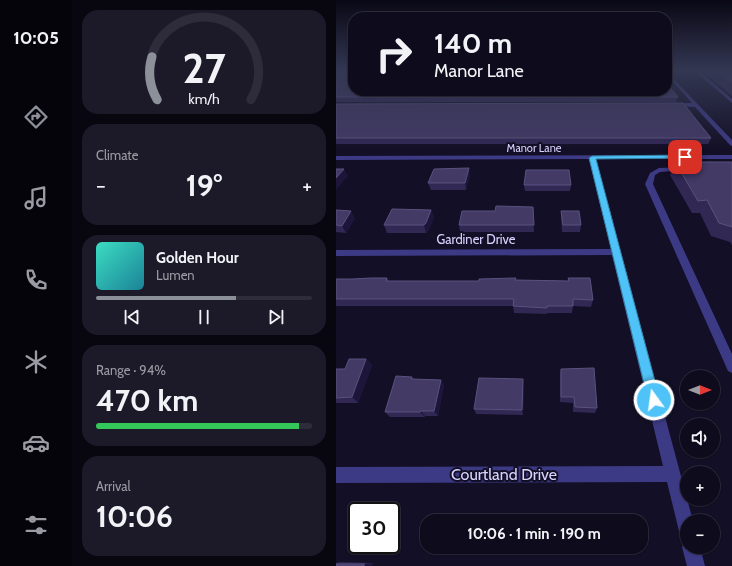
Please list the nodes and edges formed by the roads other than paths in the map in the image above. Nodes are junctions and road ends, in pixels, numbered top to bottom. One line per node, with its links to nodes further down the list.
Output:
1 (689, 97): 3 (street)
2 (665, 105): 3 (street)
3 (696, 105): 4 (street)
4 (732, 144)
5 (732, 157): 7 (street, Manor Lane)
6 (336, 158): 7 (street, Manor Lane)
7 (592, 158): 9 (street)
8 (695, 169): 11 (street)
9 (617, 252): 10 (street, Gardiner Drive); 12 (street)
10 (336, 253)
11 (732, 367)
12 (673, 474): 13 (street, Courtland Drive); 14 (street)
13 (336, 475)
14 (683, 514)
15 (693, 554): 16 (street)
16 (696, 566)

